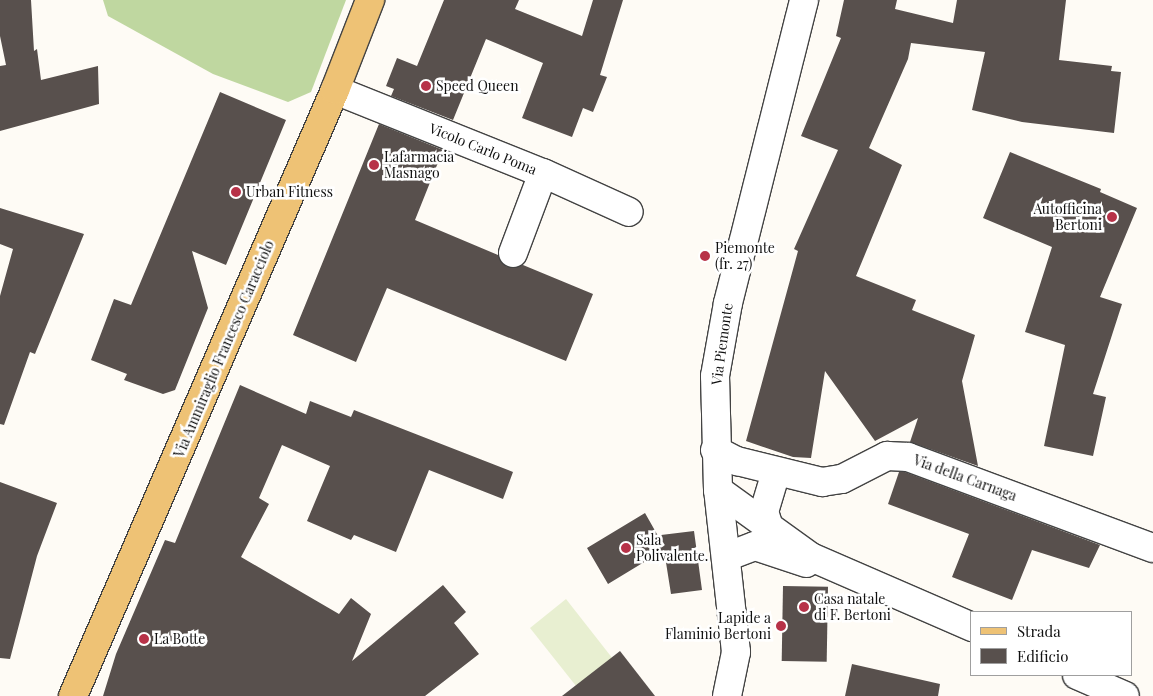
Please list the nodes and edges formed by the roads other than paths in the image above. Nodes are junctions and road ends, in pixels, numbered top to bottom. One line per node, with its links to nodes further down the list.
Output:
1 (370, 0): 3 (main road, Via Ammiraglio Francesco Caracciolo)
2 (804, 0): 7 (street, Via Piemonte)
3 (335, 90): 4 (street, Vicolo Carlo Poma); 16 (main road, Via Ammiraglio Francesco Caracciolo)
4 (544, 173): 5 (street, Vicolo Carlo Poma); 6 (street)
5 (629, 212)
6 (512, 253)
7 (715, 450): 8 (street, Via della Carnaga); 9 (street, Via Piemonte)
8 (776, 472): 9 (street, Via della Carnaga); 10 (street); 11 (street, Via della Carnaga)
9 (718, 488): 10 (street); 12 (street, Via Piemonte)
10 (769, 527): 13 (street)
11 (1153, 548)
12 (726, 557): 13 (street); 17 (street, Via Piemonte)
13 (863, 580): 14 (street)
14 (970, 626)
15 (1079, 676): 18 (street)
16 (73, 696)
17 (727, 696)
18 (1125, 696)

